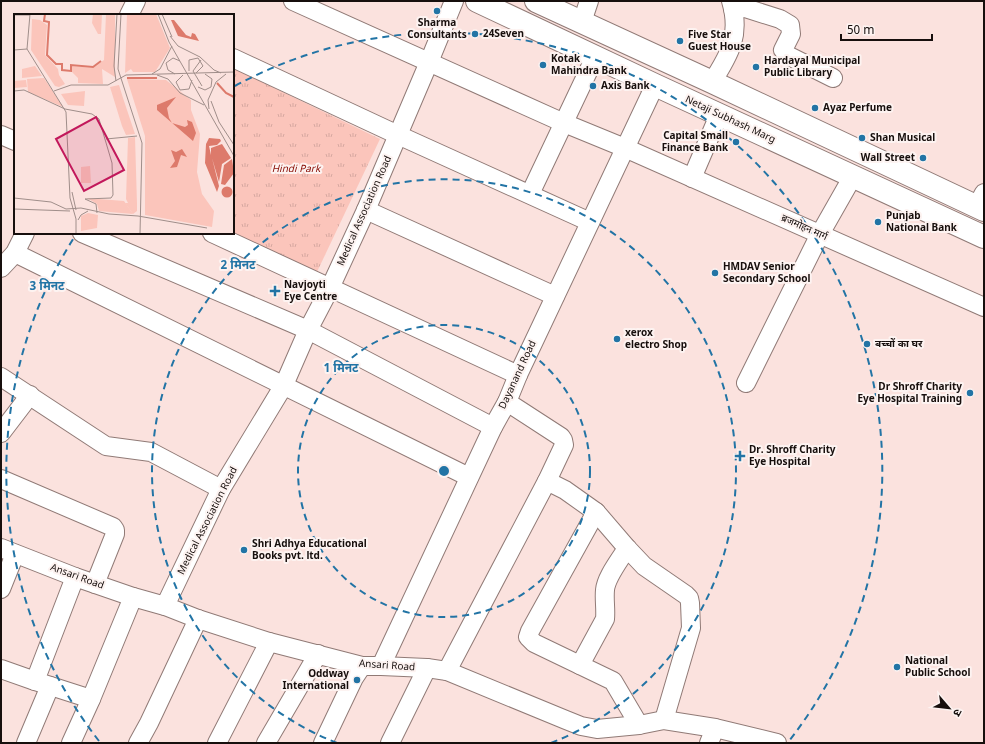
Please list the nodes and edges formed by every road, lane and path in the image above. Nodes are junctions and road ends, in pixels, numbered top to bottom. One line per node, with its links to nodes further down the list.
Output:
1 (293, 1): 10 (street, ब्रजमोहन मार्ग)
2 (454, 1): 10 (street, Medical Association Road)
3 (477, 1): 8 (main road, Netaji Subhash Marg)
4 (536, 1): 7 (main road)
5 (589, 1): 7 (street)
6 (732, 5): 11 (street); 12 (street)
7 (582, 22): 12 (main road)
8 (595, 56): 13 (main road, Netaji Subhash Marg); 15 (street)
9 (234, 58): 17 (street)
10 (429, 62): 15 (street, ब्रजमोहन मार्ग); 17 (street, Medical Association Road)
11 (833, 78)
12 (712, 82): 23 (main road)
13 (655, 85): 14 (main road, Netaji Subhash Marg); 19 (street, Dayanand Road)
14 (719, 115): 20 (main road, Netaji Subhash Marg); 21 (street)
15 (564, 123): 19 (street, ब्रजमोहन मार्ग); 22 (street)
16 (1, 135): 18 (street)
17 (398, 135): 22 (street); 24 (street, Medical Association Road)
18 (14, 141)
19 (625, 148): 21 (street, ब्रजमोहन मार्ग); 25 (street, Dayanand Road)
20 (853, 176): 29 (street); 30 (main road, Netaji Subhash Marg)
21 (692, 178): 29 (street, ब्रजमोहन मार्ग)
22 (530, 194): 25 (street)
23 (982, 203)
24 (366, 210): 33 (street, Medical Association Road); 34 (street)
25 (590, 222): 34 (street, Dayanand Road)
26 (24, 234): 31 (street)
27 (84, 234): 36 (street)
28 (214, 234): 33 (street)
29 (820, 234): 35 (street, ब्रजमोहन मार्ग); 39 (street)
30 (984, 237)
31 (14, 253): 32 (street); 40 (street)
32 (1, 268)
33 (330, 288): 36 (street, Medical Association Road); 37 (street)
34 (555, 296): 37 (street, Dayanand Road)
35 (984, 307)
36 (308, 330): 40 (street, Medical Association Road); 43 (street)
37 (518, 375): 42 (street, Dayanand Road)
38 (1, 377): 41 (street)
39 (746, 383)
40 (284, 385): 45 (street); 48 (street, Medical Association Road)
41 (30, 395): 44 (street); 48 (street)
42 (506, 402): 43 (street, Dayanand Road); 47 (street)
43 (493, 427): 45 (street, Dayanand Road)
44 (1, 433)
45 (470, 477): 62 (street, Dayanand Road)
46 (1, 479): 53 (street)
47 (547, 481): 49 (street); 64 (street)
48 (221, 489): 56 (street, Medical Association Road)
49 (596, 512): 50 (street); 60 (street)
50 (627, 548): 60 (street); 68 (street)
51 (8, 551): 52 (street, Ansari Road); 54 (street)
52 (74, 577): 53 (street, Ansari Road); 66 (street)
53 (95, 584): 55 (street, Ansari Road)
54 (1, 589)
55 (133, 597): 56 (street, Ansari Road); 67 (street)
56 (165, 606): 57 (street, Ansari Road)
57 (198, 619): 58 (street, Ansari Road); 74 (street)
58 (270, 642): 59 (street, Ansari Road); 75 (street)
59 (318, 654): 61 (street, Ansari Road); 76 (street)
60 (580, 665): 69 (street)
61 (362, 666): 62 (street, Ansari Road); 77 (street)
62 (381, 666): 63 (street, Ansari Road)
63 (427, 668): 64 (street, Ansari Road); 78 (street)
64 (447, 672): 70 (street, Ansari Road)
65 (3, 675): 66 (street)
66 (43, 684): 67 (street); 72 (street)
67 (91, 699): 73 (street)
68 (664, 720): 69 (street, Ansari Road); 71 (street, Ansari Road)
69 (639, 725): 70 (street, Ansari Road)
70 (594, 736)
71 (712, 736): 79 (street, Ansari Road)
72 (26, 743)
73 (71, 743)
74 (138, 743)
75 (218, 743)
76 (266, 743)
77 (323, 743)
78 (390, 743)
79 (777, 743)

